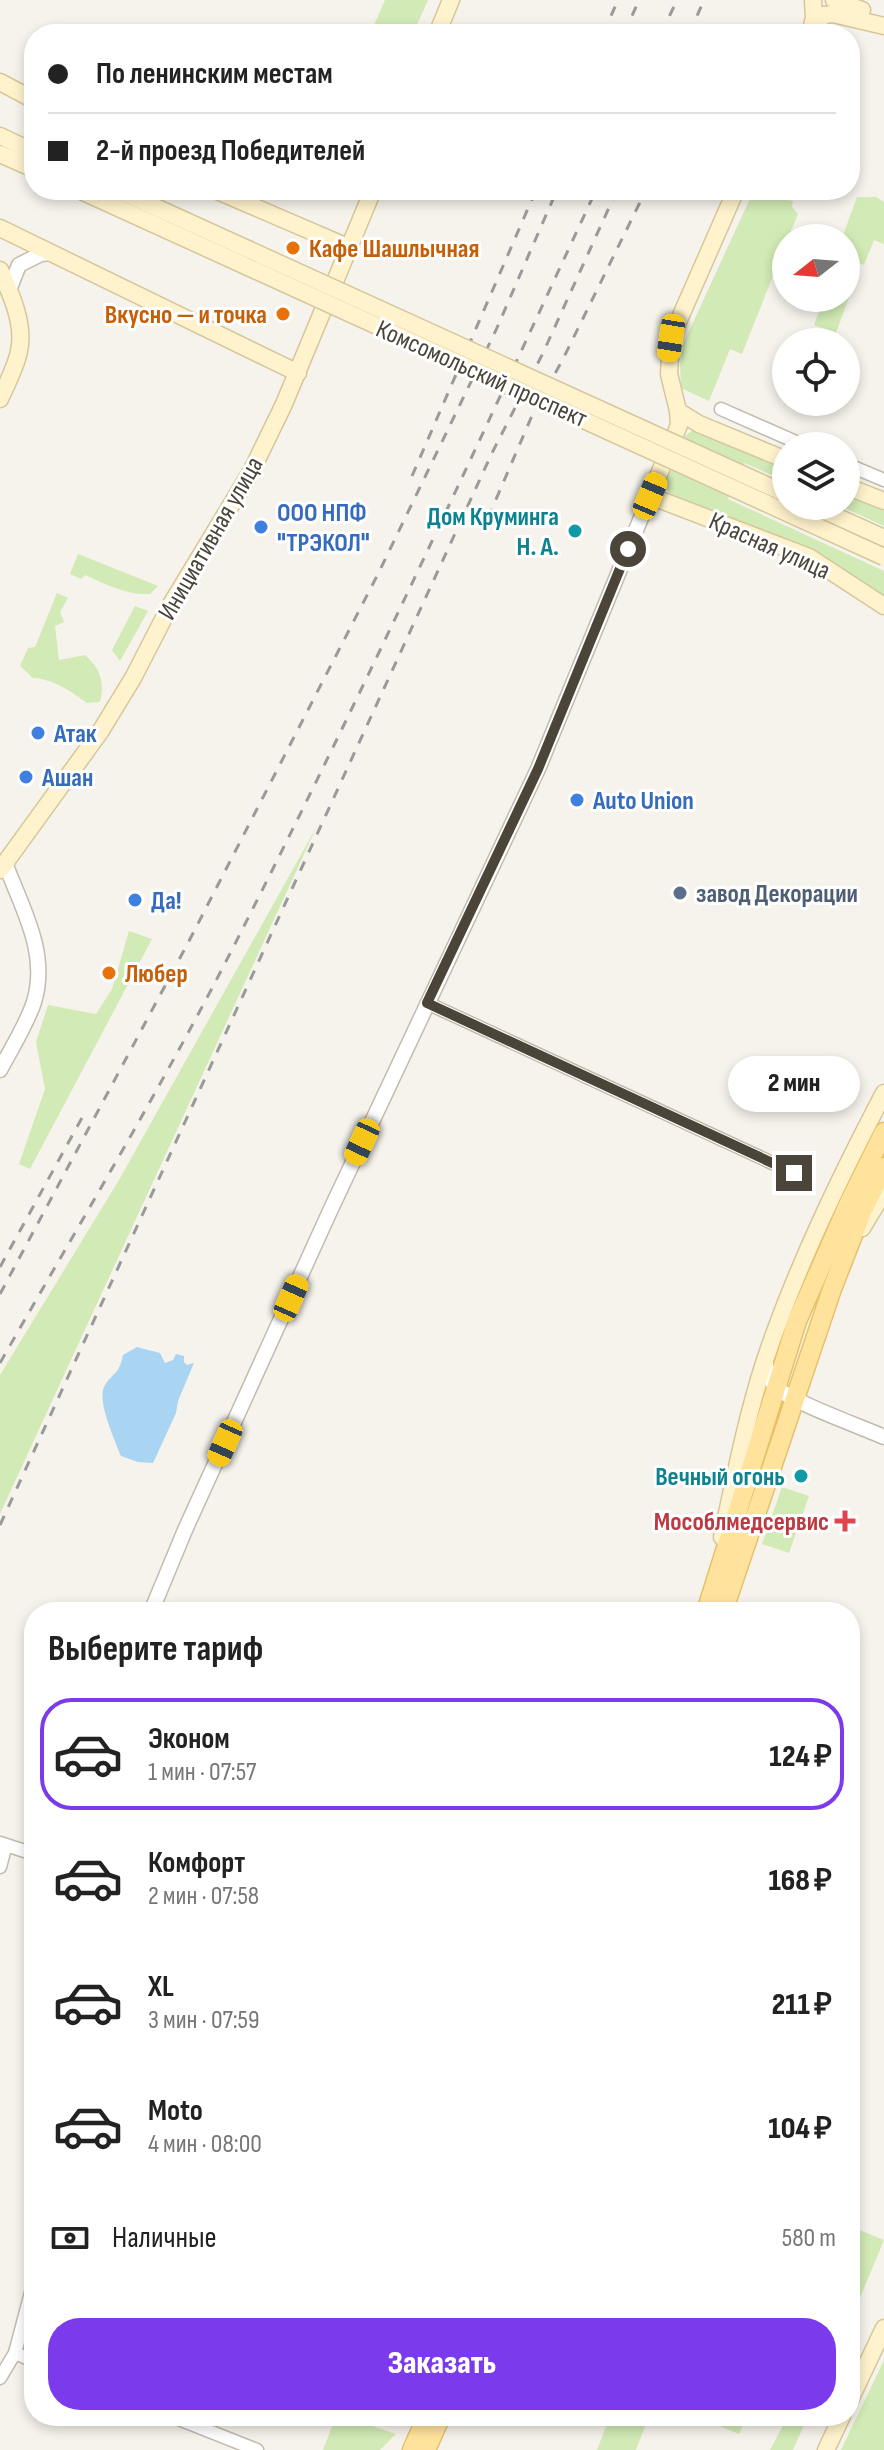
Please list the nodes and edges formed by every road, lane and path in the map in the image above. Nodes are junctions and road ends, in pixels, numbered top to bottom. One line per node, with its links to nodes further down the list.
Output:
1 (451, 0): 4 (main road)
2 (821, 12): 3 (main road); 5 (main road)
3 (884, 17)
4 (441, 24)
5 (884, 26)
6 (0, 82): 7 (main road)
7 (24, 95)
8 (0, 136): 9 (main road)
9 (24, 147)
10 (0, 154): 11 (main road)
11 (24, 165)
12 (101, 200): 36 (main road, Комсомольский проспект, bridge)
13 (140, 200): 30 (main road, Комсомольский проспект, bridge)
14 (238, 200): 18 (main road)
15 (369, 200): 18 (main road, Инициативная улица)
16 (732, 200): 25 (main road)
17 (0, 228): 19 (main road)
18 (350, 248): 22 (main road, Инициативная улица)
19 (50, 253): 21 (street); 22 (main road)
20 (0, 270): 21 (main road)
21 (9, 290): 23 (main road)
22 (298, 373): 38 (main road, Инициативная улица)
23 (0, 399)
24 (721, 409): 26 (street)
25 (678, 411): 27 (main road); 32 (main road)
26 (773, 432)
27 (772, 454)
28 (860, 470): 29 (street)
29 (884, 480)
30 (772, 488)
31 (860, 492): 33 (main road)
32 (650, 496): 37 (main road, Красная улица); 39 (street)
33 (884, 501)
34 (844, 520): 35 (main road)
35 (884, 538)
36 (884, 557)
37 (884, 606)
38 (2, 861): 40 (street)
39 (427, 1003): 44 (street); 51 (street)
40 (0, 1070)
41 (884, 1093): 47 (main road)
42 (884, 1132): 48 (main road)
43 (884, 1167): 46 (main road)
44 (794, 1173)
45 (884, 1192): 46 (main road)
46 (841, 1264): 49 (main road)
47 (765, 1361): 48 (street); 52 (main road)
48 (775, 1388): 49 (street); 53 (main road)
49 (794, 1399): 50 (street); 54 (main road)
50 (884, 1437)
51 (158, 1602)
52 (714, 1602)
53 (715, 1602)
54 (716, 1602)
55 (3, 1844): 56 (street); 57 (street)
56 (24, 1851)
57 (0, 1867)
58 (24, 2319): 60 (street)
59 (884, 2328): 63 (main road)
60 (15, 2353): 61 (street); 62 (street)
61 (24, 2357)
62 (0, 2378)
63 (860, 2379)
64 (196, 2426): 68 (street)
65 (423, 2426): 69 (main road)
66 (437, 2426): 70 (main road)
67 (837, 2426): 71 (main road)
68 (257, 2450)
69 (412, 2450)
70 (426, 2450)
71 (826, 2450)

